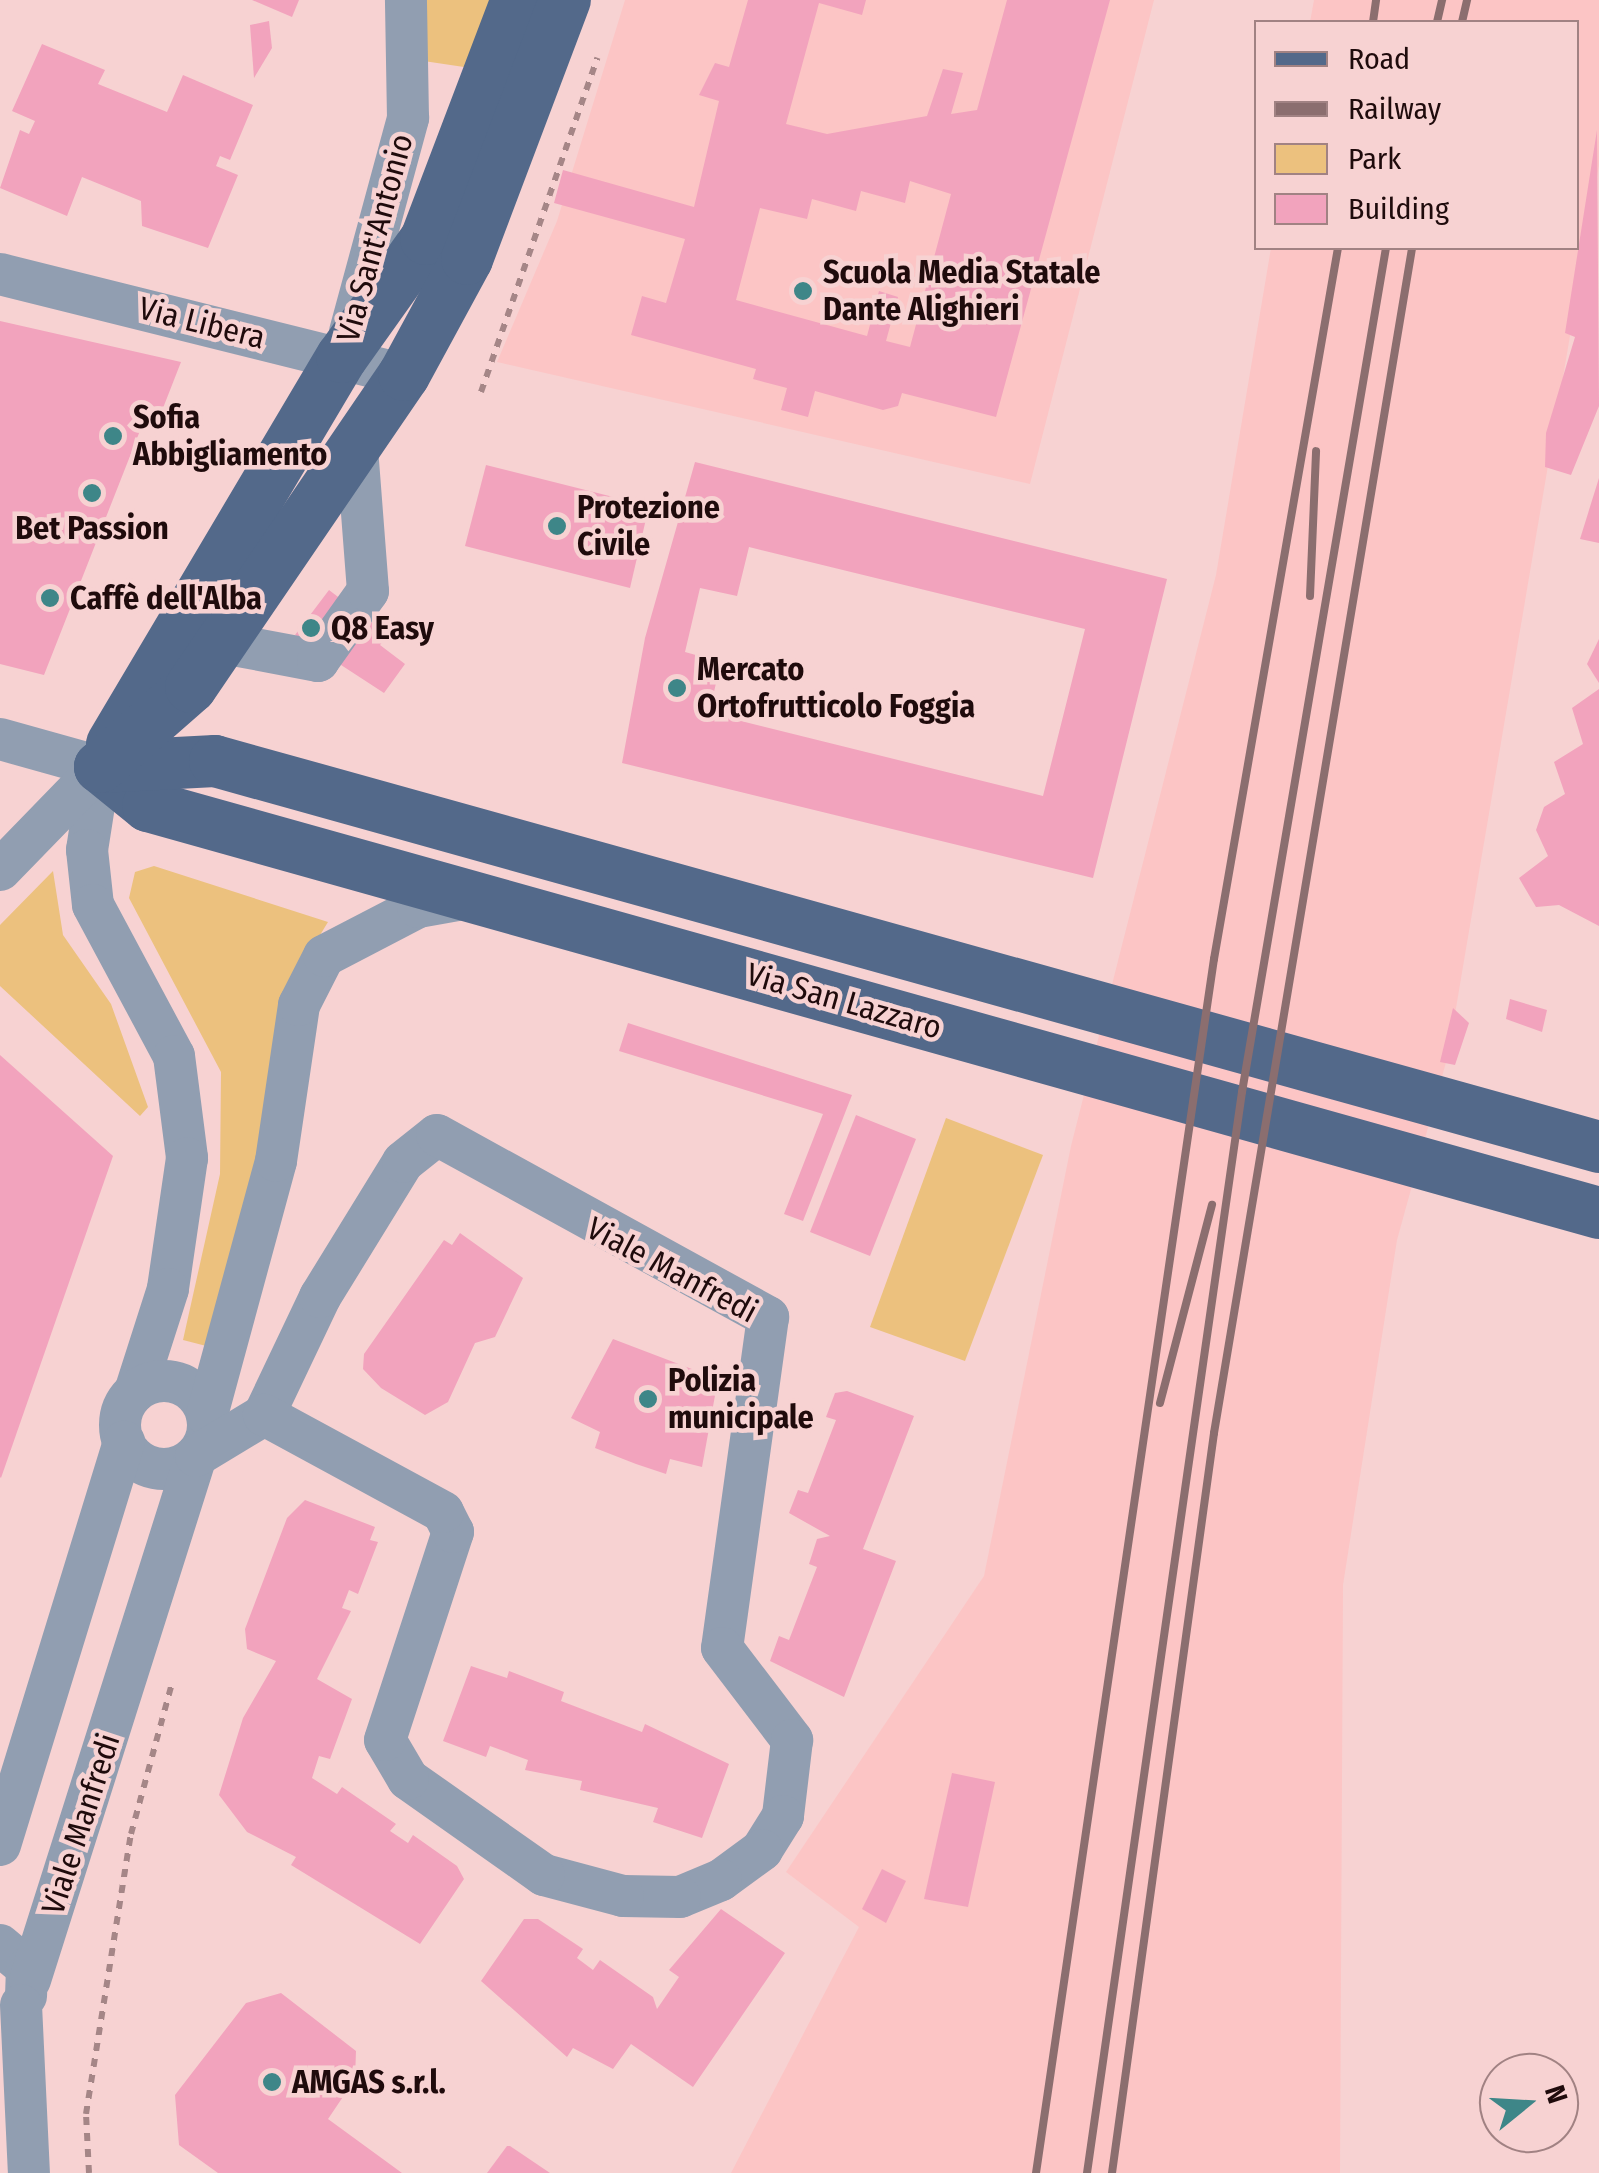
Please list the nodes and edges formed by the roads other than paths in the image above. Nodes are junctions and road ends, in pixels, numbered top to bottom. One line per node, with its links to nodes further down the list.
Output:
1 (406, 0): 5 (street, Via Sant'Antonio)
2 (517, 0): 5 (main road)
3 (565, 0): 6 (main road)
4 (0, 274): 5 (street, Via Libera)
5 (342, 357): 6 (street, Via Libera); 12 (main road)
6 (404, 375): 7 (main road)
7 (356, 447): 8 (main road); 8 (street)
8 (222, 643): 9 (main road)
9 (191, 687): 11 (main road); 12 (main road)
10 (0, 739): 12 (street, Via San Lazzaro)
11 (215, 761): 12 (main road, Via San Lazzaro); 15 (main road, Via San Lazzaro)
12 (100, 767): 13 (street); 14 (main road, Via San Lazzaro); 17 (street)
13 (0, 870)
14 (479, 896): 16 (main road, Via San Lazzaro); 19 (street, Viale Manfredi)
15 (1599, 1147)
16 (1599, 1213)
17 (135, 1392): 19 (street); 20 (street)
18 (264, 1415): 18 (street, Viale Manfredi); 19 (street)
19 (202, 1436): 20 (street); 24 (street, Viale Manfredi)
20 (124, 1442): 21 (street)
21 (14, 1767): 22 (street)
22 (0, 1845)
23 (0, 1944): 24 (street)
24 (17, 2001): 25 (street, Viale Manfredi)
25 (29, 2173)

